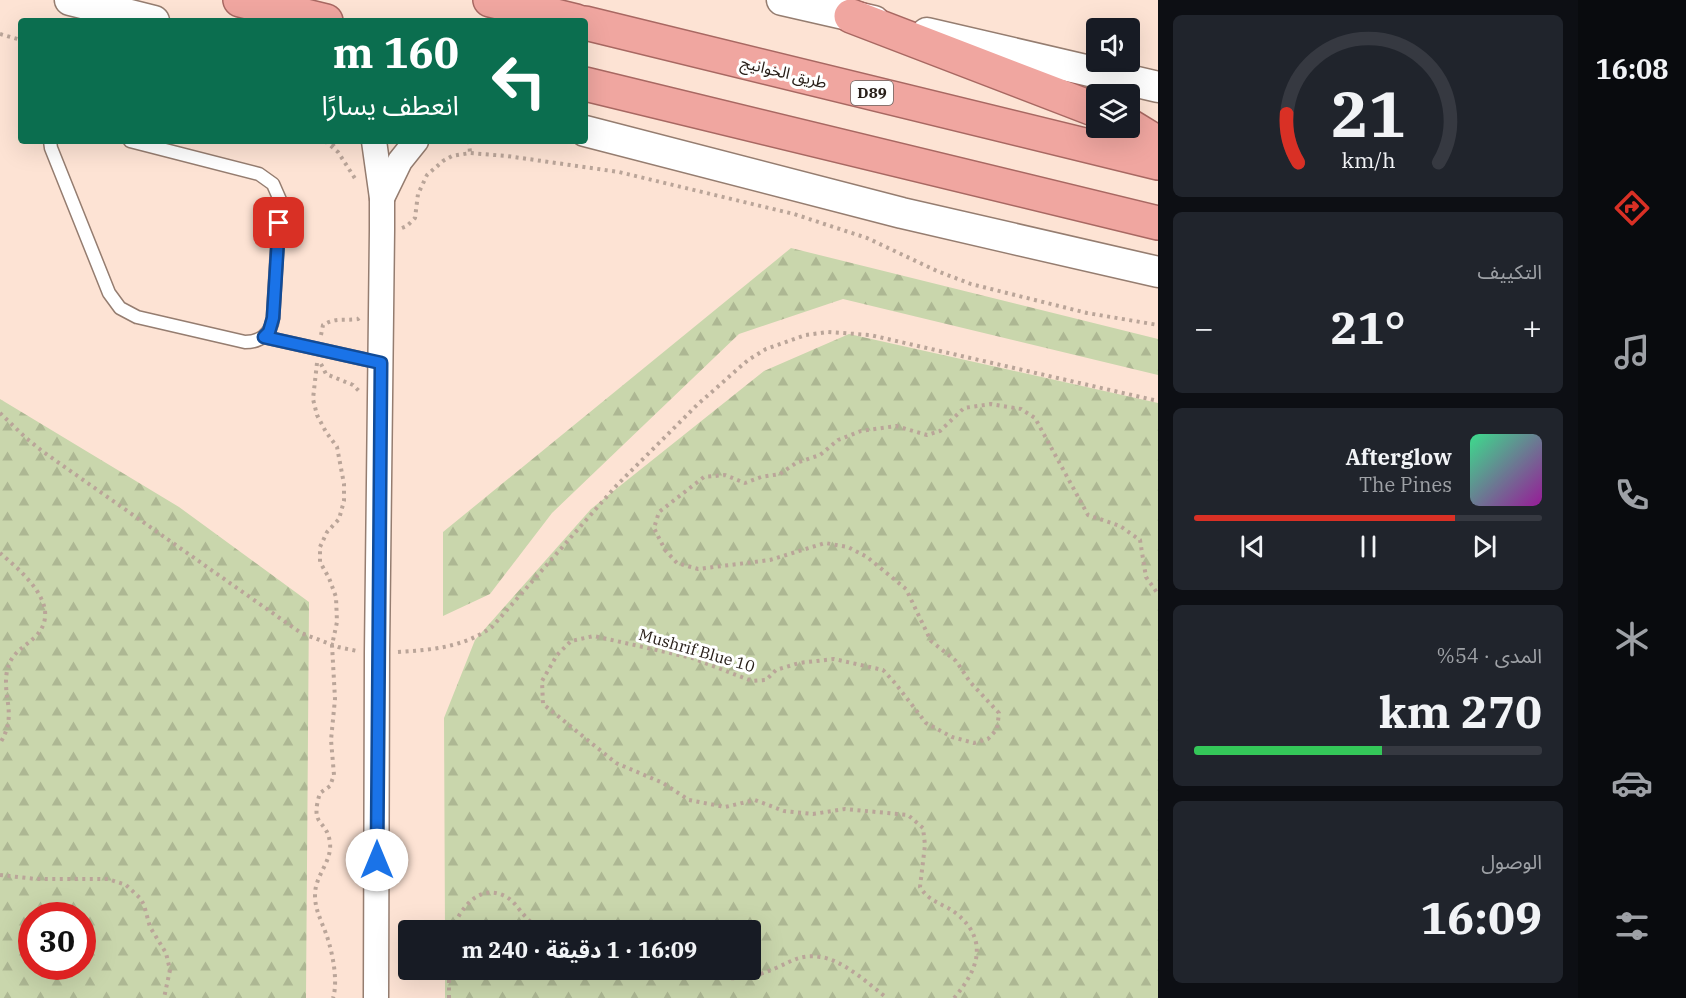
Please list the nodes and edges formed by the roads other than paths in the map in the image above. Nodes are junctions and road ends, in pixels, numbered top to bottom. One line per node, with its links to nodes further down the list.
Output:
1 (70, 0): 6 (street)
2 (240, 0): 7 (highway)
3 (490, 0): 8 (highway)
4 (783, 0): 5 (street)
5 (851, 16): 11 (street); 12 (highway)
6 (142, 18)
7 (314, 18)
8 (564, 18)
9 (588, 24): 20 (highway, طريق الخوانيج / D89)
10 (588, 85): 22 (highway)
11 (1158, 87)
12 (1086, 106)
13 (588, 132): 23 (street)
14 (1140, 132): 15 (highway)
15 (1158, 143)
16 (50, 144): 24 (lane)
17 (142, 144): 24 (lane)
18 (374, 144): 21 (street)
19 (414, 144): 21 (street)
20 (1158, 163)
21 (382, 198): 25 (street)
22 (1158, 224)
23 (1158, 272)
24 (264, 337): 25 (lane)
25 (381, 363): 26 (street)
26 (376, 998)

